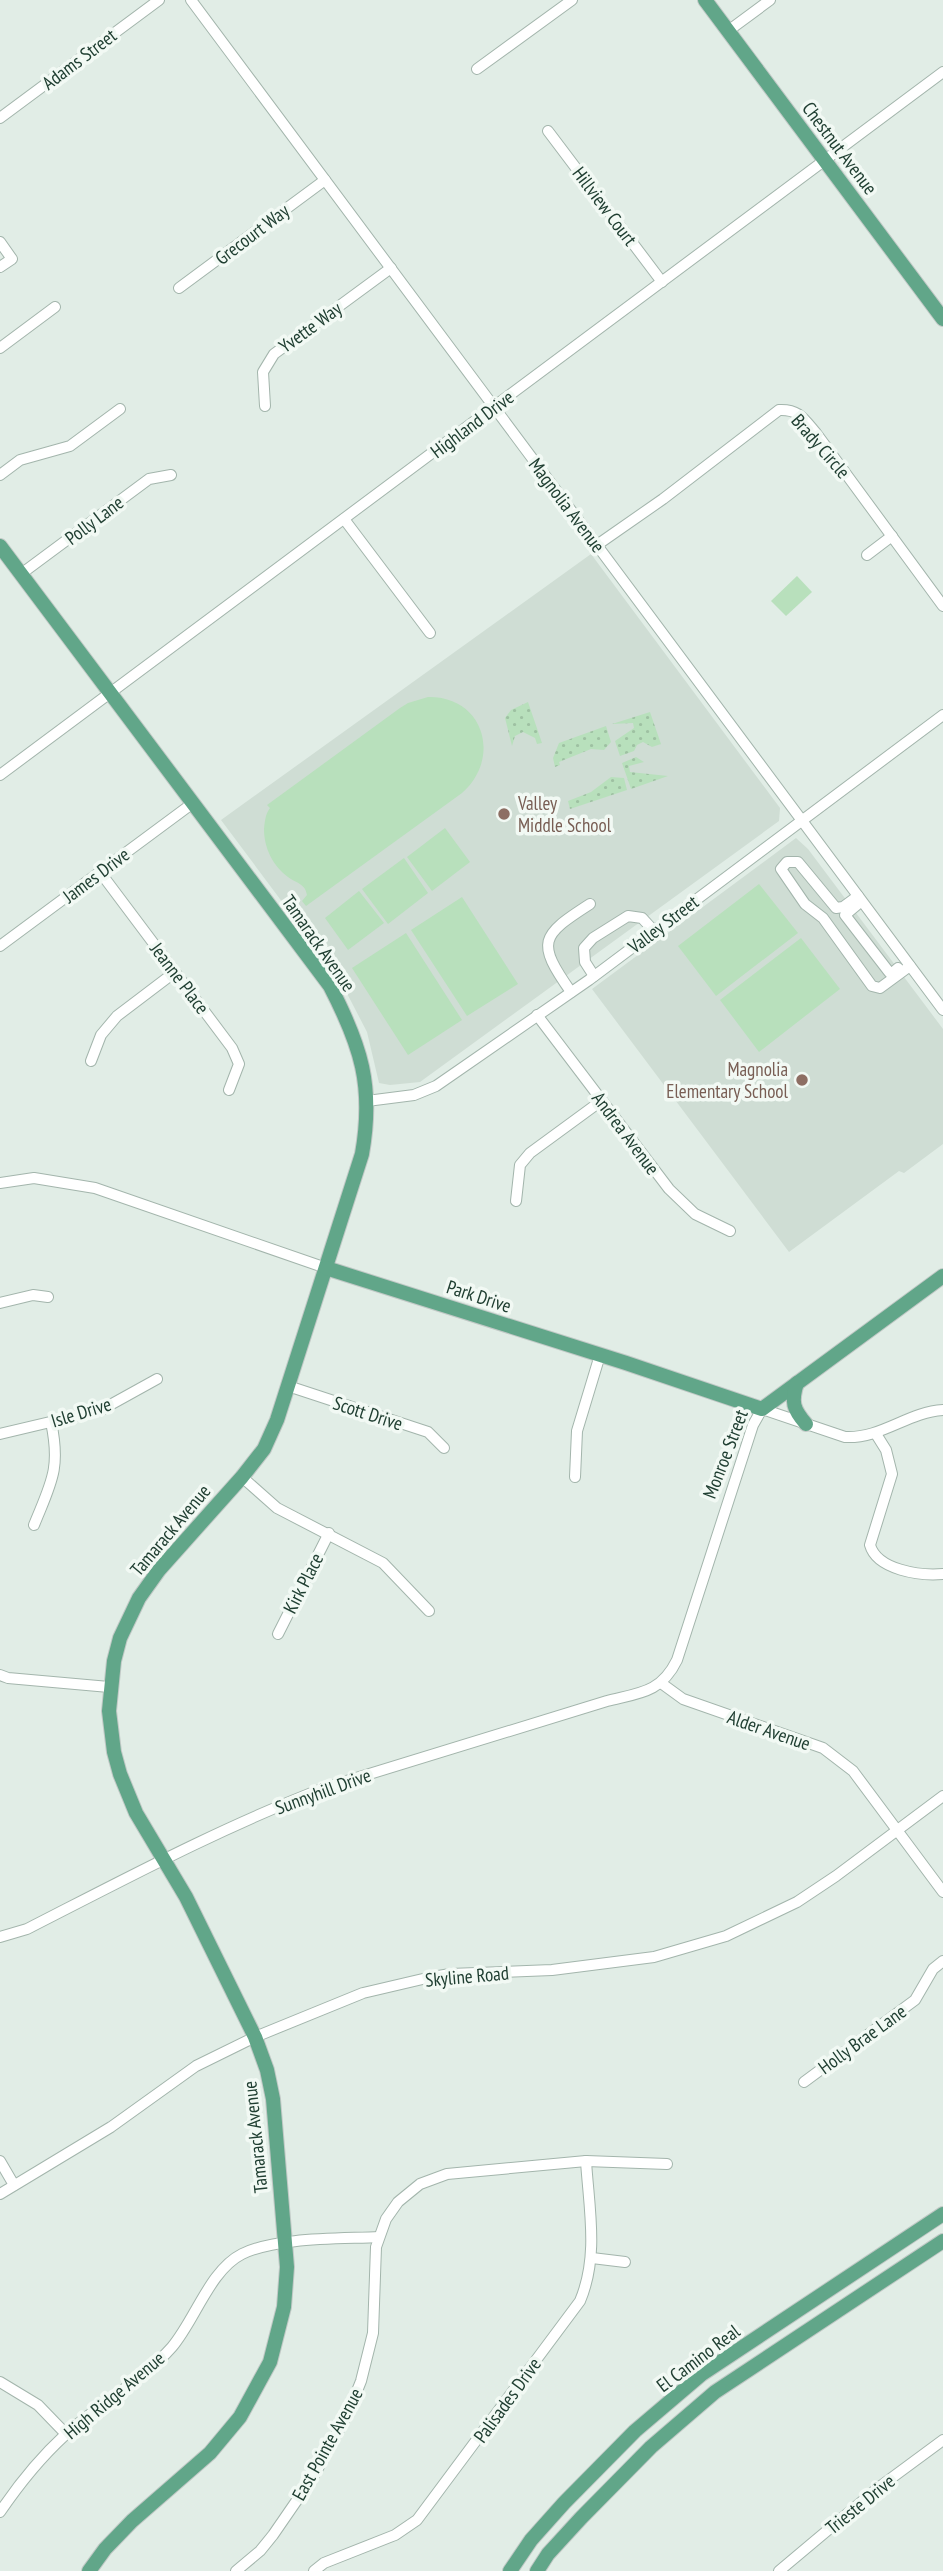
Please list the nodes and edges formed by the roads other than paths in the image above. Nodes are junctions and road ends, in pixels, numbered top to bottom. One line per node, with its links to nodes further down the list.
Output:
1 (159, 0): 9 (street, Adams Street)
2 (191, 0): 12 (street, Magnolia Avenue)
3 (572, 0): 7 (street)
4 (705, 0): 6 (main road, Chestnut Avenue)
5 (770, 0): 6 (street)
6 (728, 31): 11 (main road, Chestnut Avenue)
7 (477, 69)
8 (943, 72): 11 (street, Highland Drive)
9 (0, 118)
10 (548, 131): 16 (street, Hillview Court)
11 (825, 159): 16 (street, Highland Drive); 19 (main road, Chestnut Avenue)
12 (325, 180): 15 (street, Magnolia Avenue); 17 (street, Grecourt Way)
13 (0, 242): 14 (street)
14 (0, 267)
15 (391, 268): 21 (street, Yvette Way); 22 (street, Magnolia Avenue)
16 (662, 282): 22 (street, Highland Drive)
17 (180, 288)
18 (55, 307): 20 (street)
19 (943, 319)
20 (0, 348)
21 (265, 406)
22 (494, 407): 26 (street, Highland Drive); 28 (street, Magnolia Avenue)
23 (121, 409): 24 (street)
24 (0, 474)
25 (171, 475): 31 (street, Polly Lane)
26 (344, 519): 33 (street); 34 (street, Highland Drive)
27 (892, 536): 28 (street, Brady Circle); 30 (street); 32 (street, Brady Circle)
28 (597, 545): 38 (street, Magnolia Avenue)
29 (0, 546): 31 (main road, Tamarack Avenue)
30 (867, 555)
31 (21, 574): 34 (main road, Tamarack Avenue)
32 (943, 606)
33 (430, 633)
34 (110, 693): 36 (street, Highland Drive); 37 (main road, Tamarack Avenue)
35 (943, 715): 38 (street, Valley Street)
36 (0, 775)
37 (193, 803): 39 (street, James Drive); 54 (main road, Tamarack Avenue)
38 (802, 820): 40 (street, Magnolia Avenue); 44 (street, Valley Street)
39 (100, 872): 45 (street, James Drive); 47 (street, Jeanne Place)
40 (860, 899): 42 (street); 43 (street); 46 (street, Magnolia Avenue)
41 (590, 904): 49 (street)
42 (845, 915): 43 (street); 46 (street)
43 (828, 926): 46 (street)
44 (654, 931): 48 (street, Valley Street); 48 (street)
45 (0, 946)
46 (908, 963): 50 (street, Magnolia Avenue)
47 (175, 972): 52 (street); 53 (street, Jeanne Place)
48 (594, 976): 49 (street, Valley Street)
49 (571, 992): 51 (street, Valley Street)
50 (943, 1010)
51 (537, 1015): 54 (street, Valley Street); 55 (street, Andrea Avenue)
52 (91, 1061)
53 (229, 1090)
54 (367, 1101): 59 (main road, Tamarack Avenue)
55 (601, 1101): 57 (street); 58 (street, Andrea Avenue)
56 (0, 1183): 59 (street, Park Drive)
57 (516, 1201)
58 (730, 1231)
59 (326, 1268): 63 (main road, Park Drive); 66 (main road, Tamarack Avenue)
60 (943, 1276): 65 (main road, Monroe Street)
61 (48, 1297): 62 (street)
62 (0, 1303)
63 (600, 1354): 67 (main road, Park Drive); 75 (street)
64 (157, 1379): 69 (street, Isle Drive)
65 (797, 1383): 67 (main road, Monroe Street); 70 (main road)
66 (288, 1386): 73 (street, Scott Drive); 74 (main road, Tamarack Avenue)
67 (762, 1409): 70 (street, Park Drive); 82 (street, Monroe Street)
68 (943, 1410): 72 (street, Park Drive)
69 (51, 1422): 71 (street, Isle Drive); 76 (street)
70 (806, 1424): 72 (street, Park Drive)
71 (0, 1434)
72 (876, 1434): 78 (street)
73 (444, 1448)
74 (243, 1477): 77 (street); 83 (main road, Tamarack Avenue)
75 (575, 1477)
76 (34, 1525)
77 (329, 1533): 79 (street); 80 (street, Kirk Place)
78 (943, 1574)
79 (429, 1611)
80 (278, 1634)
81 (0, 1675): 83 (street)
82 (661, 1684): 85 (street, Alder Avenue); 86 (street, Sunnyhill Drive)
83 (109, 1687): 86 (main road, Tamarack Avenue)
84 (943, 1796): 85 (street, Skyline Road)
85 (897, 1830): 87 (street, Alder Avenue); 90 (street, Skyline Road)
86 (165, 1860): 88 (street, Sunnyhill Drive); 90 (main road, Tamarack Avenue)
87 (943, 1892)
88 (0, 1937)
89 (943, 1961): 91 (street, Holly Brae Lane)
90 (255, 2037): 95 (street, Skyline Road); 100 (main road, Tamarack Avenue)
91 (804, 2081)
92 (0, 2161): 95 (street)
93 (586, 2161): 94 (street, East Pointe Avenue); 98 (street, East Pointe Avenue); 101 (street, Palisades Drive)
94 (667, 2164)
95 (14, 2185): 96 (street, Skyline Road)
96 (0, 2194)
97 (943, 2214): 110 (main road, El Camino Real)
98 (379, 2237): 100 (street, High Ridge Avenue); 108 (street, East Pointe Avenue)
99 (943, 2241): 111 (main road, El Camino Real)
100 (285, 2243): 104 (street, High Ridge Avenue); 107 (main road, Tamarack Avenue)
101 (592, 2258): 102 (street); 109 (street, Palisades Drive)
102 (625, 2262)
103 (0, 2382): 104 (street)
104 (66, 2434): 106 (street, High Ridge Avenue)
105 (943, 2441): 112 (street, Trieste Drive)
106 (0, 2512)
107 (89, 2571)
108 (236, 2571)
109 (314, 2571)
110 (510, 2571)
111 (537, 2571)
112 (779, 2571)

